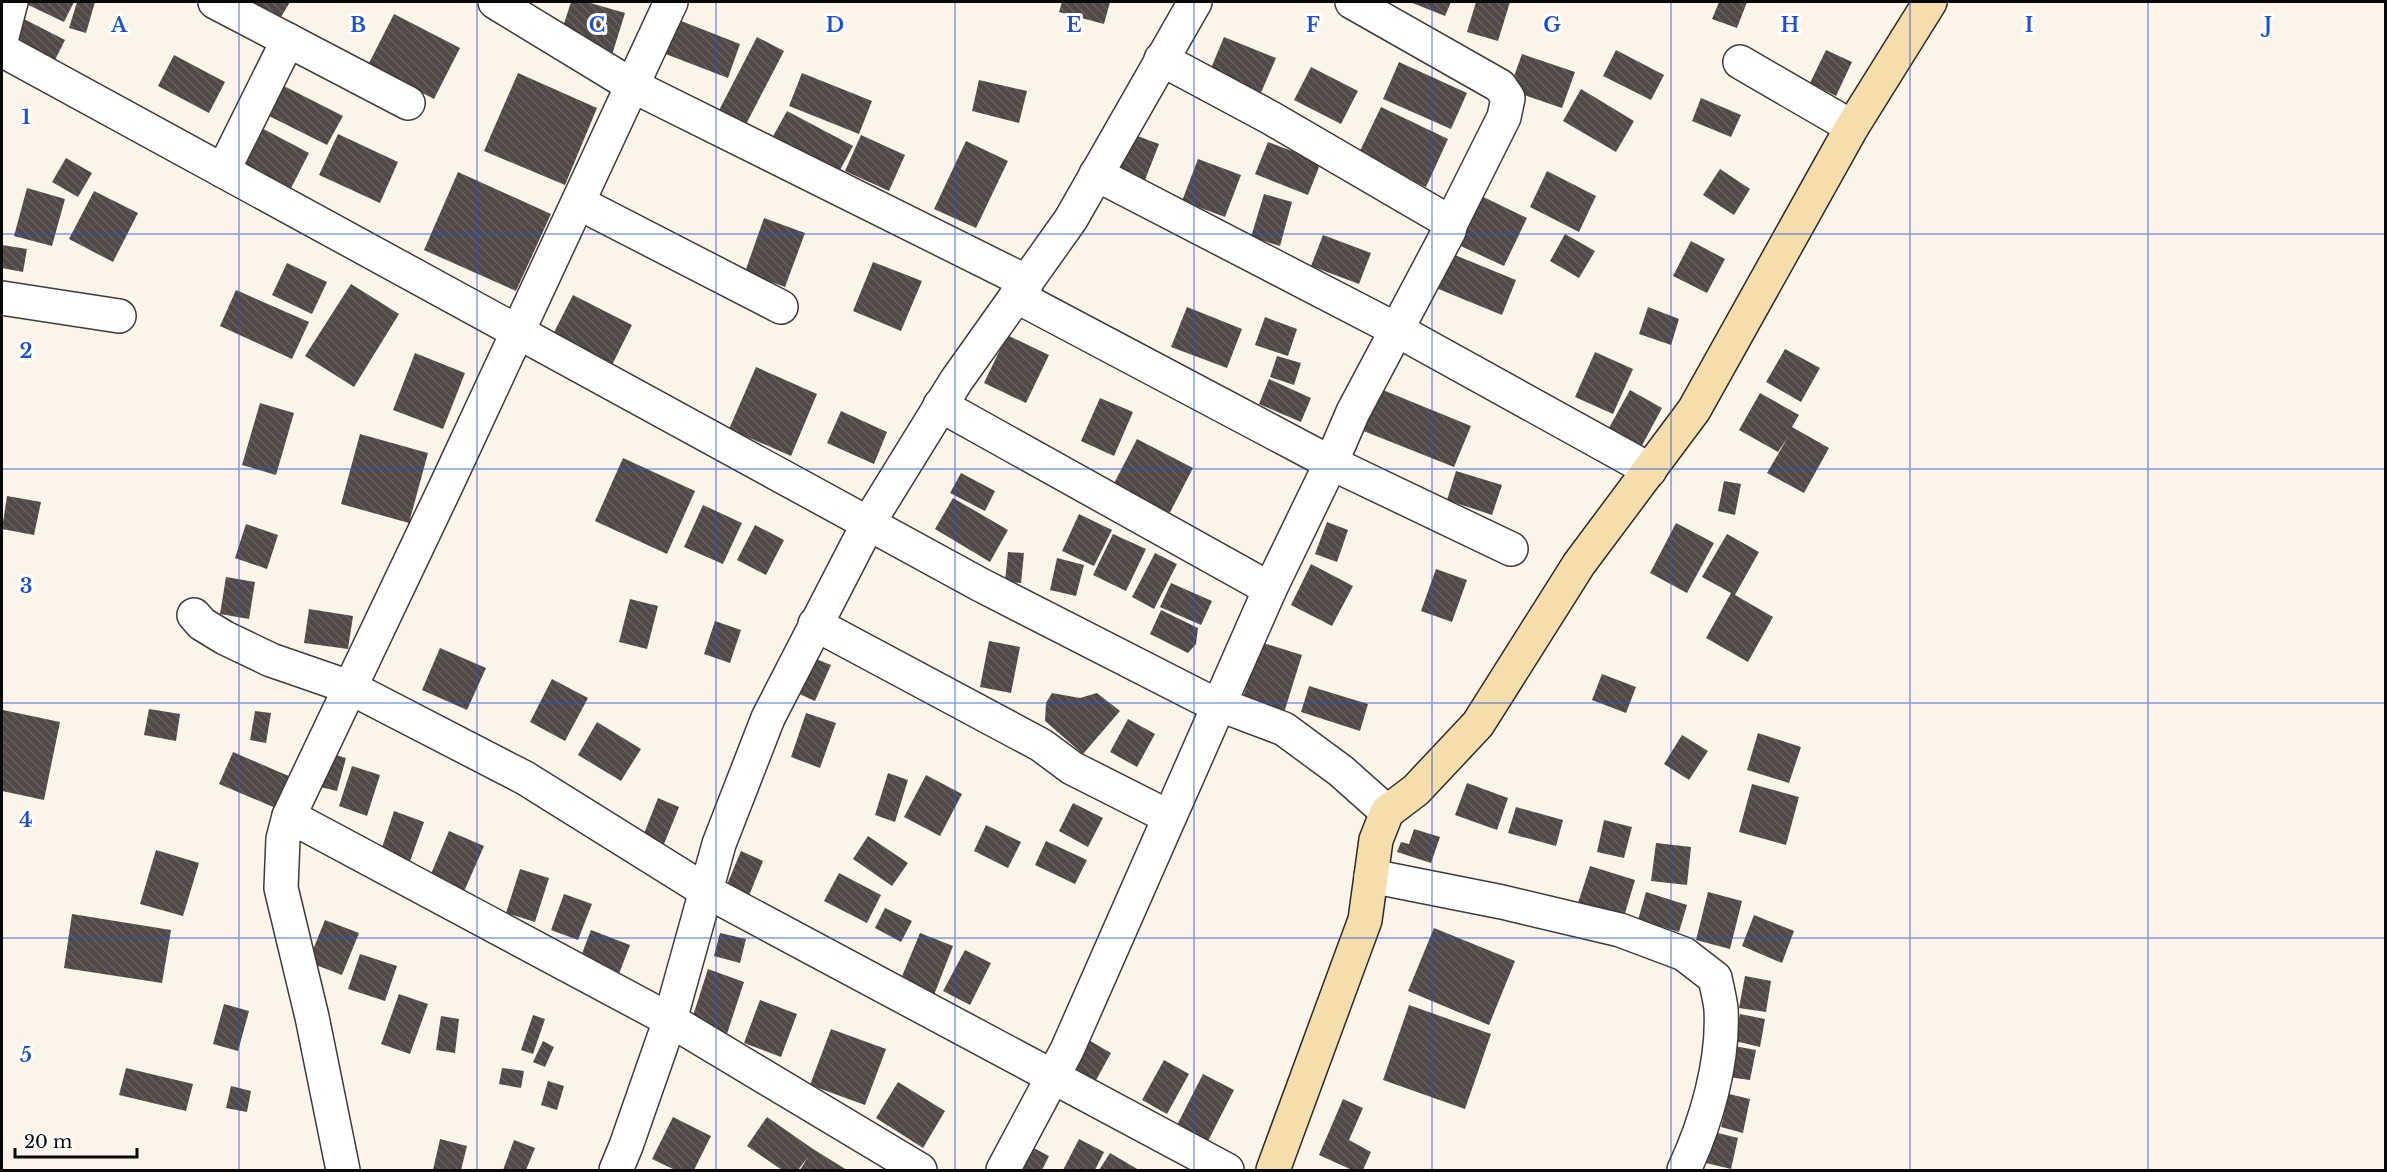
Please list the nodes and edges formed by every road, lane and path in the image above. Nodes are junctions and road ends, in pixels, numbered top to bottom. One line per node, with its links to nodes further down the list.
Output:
1 (11, 2): 8 (street)
2 (216, 2): 9 (street)
3 (495, 2): 13 (street)
4 (671, 2): 13 (street)
5 (1195, 2): 11 (street)
6 (1352, 2): 19 (street)
7 (1930, 2): 15 (street)
8 (2, 37)
9 (288, 40): 14 (street); 16 (street)
10 (2, 50): 16 (street)
11 (1161, 59): 17 (street); 19 (street)
12 (1740, 62): 15 (street)
13 (633, 86): 18 (street); 20 (street)
14 (408, 103)
15 (1852, 127): 28 (street)
16 (223, 171): 25 (street)
17 (1096, 174): 20 (street); 24 (street)
18 (579, 202): 22 (street); 25 (street)
19 (1451, 223): 24 (street)
20 (1021, 289): 26 (street); 27 (street)
21 (2, 298): 23 (street)
22 (781, 307)
23 (119, 316)
24 (1397, 330): 27 (street); 28 (street)
25 (518, 331): 29 (street); 34 (street)
26 (940, 405): 29 (street); 31 (street)
27 (1331, 464): 30 (street); 31 (street)
28 (1650, 470): 36 (street)
29 (869, 522): 33 (street); 35 (street)
30 (1511, 549)
31 (1270, 589): 35 (street)
32 (194, 615): 34 (street)
33 (815, 624): 38 (street); 40 (street)
34 (349, 687): 37 (street); 40 (street)
35 (1219, 704): 36 (street); 38 (street)
36 (1387, 812): 39 (street)
37 (289, 816): 41 (street); 44 (street)
38 (1169, 817): 42 (street)
39 (1371, 876): 48 (street); 49 (street)
40 (706, 891): 41 (street); 42 (street)
41 (670, 1020): 43 (street); 45 (street)
42 (1053, 1076): 46 (street); 47 (street)
43 (618, 1169)
44 (343, 1170)
45 (920, 1170)
46 (1003, 1170)
47 (1227, 1170)
48 (1273, 1170)
49 (1684, 1170)

